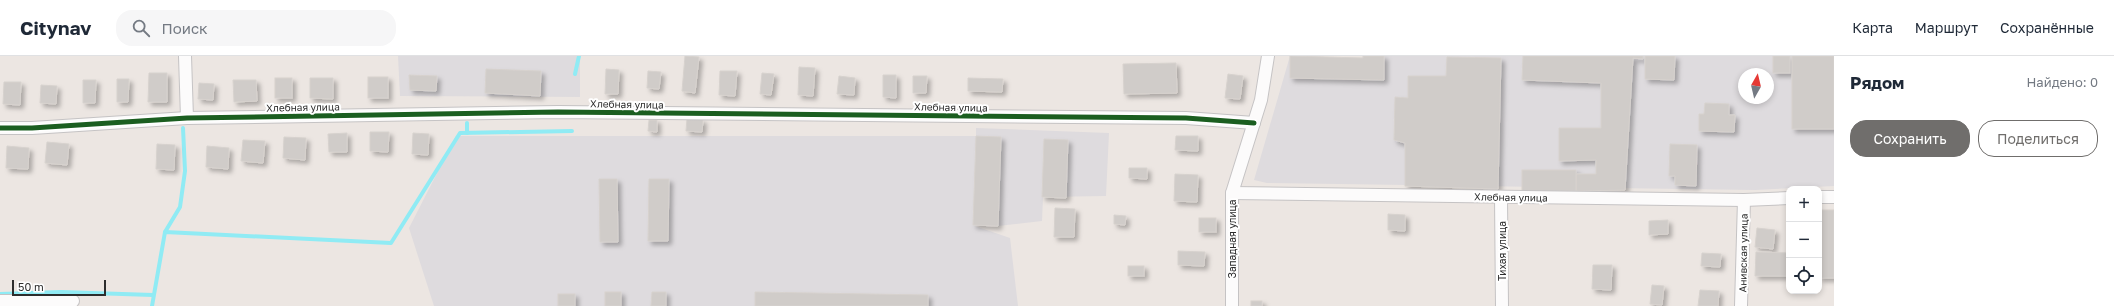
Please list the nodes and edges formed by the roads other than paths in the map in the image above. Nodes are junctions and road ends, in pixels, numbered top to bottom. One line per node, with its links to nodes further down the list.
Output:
1 (185, 56): 3 (street)
2 (1268, 56): 4 (street, Западная улица)
3 (188, 118): 4 (street, Хлебная улица); 5 (street, Хлебная улица)
4 (1254, 123): 6 (street, Западная улица)
5 (0, 128)
6 (1232, 193): 7 (street, Хлебная улица); 14 (street, Западная улица)
7 (1501, 197): 11 (street, Хлебная улица); 15 (street, Тихая улица)
8 (1822, 197): 9 (street)
9 (1834, 197)
10 (1786, 198): 11 (street, Хлебная улица)
11 (1744, 200): 16 (street, Анивская улица)
12 (0, 301): 13 (street)
13 (73, 301)
14 (1232, 306)
15 (1502, 306)
16 (1742, 306)

